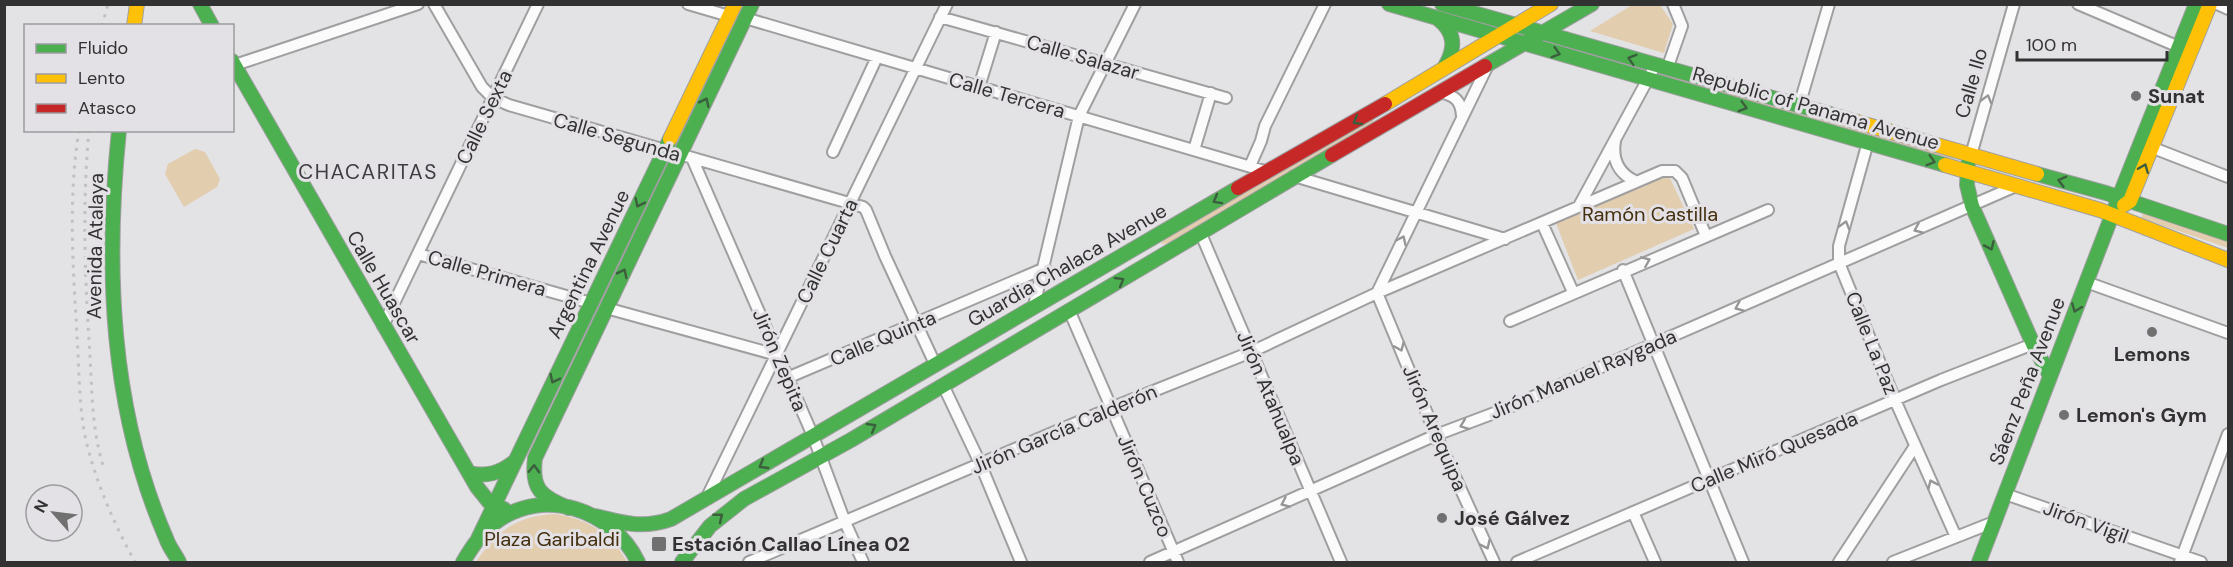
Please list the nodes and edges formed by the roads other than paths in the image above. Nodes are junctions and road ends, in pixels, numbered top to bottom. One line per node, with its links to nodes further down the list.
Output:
1 (137, 4): 27 (main road)
2 (200, 4): 28 (main road)
3 (418, 4): 36 (street)
4 (434, 4): 46 (street)
5 (538, 4): 46 (street, Calle Sexta)
6 (688, 4): 22 (street)
7 (752, 4): 26 (main road, Argentina Avenue)
8 (947, 4): 25 (street, Calle Cuarta)
9 (1135, 4): 37 (street)
10 (1325, 4): 62 (street)
11 (1389, 4): 23 (main road, Republic of Panama Avenue)
12 (1551, 4): 29 (main road, Guardia Chalaca Avenue)
13 (1592, 4): 31 (main road, Guardia Chalaca Avenue)
14 (1673, 4): 40 (street)
15 (1829, 4): 48 (street)
16 (2014, 4): 60 (street, Calle Ilo, one-way to 16)
17 (2079, 4): 34 (street)
18 (2196, 4): 34 (main road)
19 (2210, 4): 56 (main road)
20 (2217, 4): 21 (street)
21 (2229, 9)
22 (732, 10): 58 (main road, Argentina Avenue)
23 (1439, 11): 24 (main road, Republic of Panama Avenue); 32 (main road, Republic of Panama Avenue); 41 (main road)
24 (1494, 11): 29 (main road, Republic of Panama Avenue); 32 (main road)
25 (940, 17): 30 (street, Calle Salazar); 39 (street, Calle Cuarta)
26 (745, 18): 35 (street, Calle Tercera); 61 (main road, Argentina Avenue, one-way to 26)
27 (134, 24)
28 (211, 24)
29 (1516, 25): 31 (main road, Republic of Panama Avenue); 32 (main road, Guardia Chalaca Avenue)
30 (996, 32): 37 (street, Calle Salazar); 43 (street)
31 (1542, 33): 33 (main road, Guardia Chalaca Avenue); 40 (main road, Republic of Panama Avenue, one-way to 31)
32 (1494, 34): 33 (main road, Republic of Panama Avenue); 41 (main road, Guardia Chalaca Avenue)
33 (1524, 43): 38 (main road, Guardia Chalaca Avenue); 42 (main road, Republic of Panama Avenue, one-way to 42)
34 (2179, 47): 56 (main road)
35 (877, 57): 39 (street, Calle Tercera); 59 (street)
36 (234, 63): 97 (main road, Calle Huascar)
37 (1106, 63): 45 (street, Calle Salazar); 50 (street)
38 (1489, 64): 44 (main road, Guardia Chalaca Avenue); 51 (street)
39 (915, 68): 43 (street, Calle Tercera); 70 (street, Calle Cuarta)
40 (1661, 68): 42 (street); 48 (main road, Republic of Panama Avenue)
41 (1443, 69): 49 (main road, Guardia Chalaca Avenue)
42 (1647, 80): 54 (street); 55 (main road, Republic of Panama Avenue, one-way to 55)
43 (979, 87): 50 (street, Calle Tercera)
44 (1440, 92): 51 (street); 52 (main road, Guardia Chalaca Avenue)
45 (1211, 93): 47 (street, Calle Salazar); 57 (street)
46 (493, 98): 58 (street, Calle Segunda); 82 (street, Calle Sexta)
47 (1226, 98)
48 (1799, 106): 60 (main road, Republic of Panama Avenue)
49 (1378, 108): 52 (main road); 64 (main road, Guardia Chalaca Avenue, one-way to 64)
50 (1079, 116): 57 (street, Calle Tercera); 86 (street)
51 (1462, 116): 74 (street)
52 (1386, 123): 65 (main road, Guardia Chalaca Avenue)
53 (118, 132): 130 (main road, Avenida Atalaya)
54 (1616, 138): 67 (street); 71 (street)
55 (1868, 142): 63 (main road, Republic of Panama Avenue, one-way to 63); 85 (street, Calle La Paz, one-way to 55)
56 (2146, 145): 66 (street); 69 (main road)
57 (1194, 150): 62 (street, Calle Tercera)
58 (665, 151): 61 (street, Calle Segunda); 91 (main road, Argentina Avenue, one-way to 91)
59 (833, 152)
60 (1971, 155): 63 (main road, Calle Ilo); 69 (main road, Republic of Panama Avenue, one-way to 60)
61 (686, 157): 70 (street, Calle Segunda); 93 (main road, Argentina Avenue, one-way to 61); 104 (street, Jirón Zepita)
62 (1250, 166): 64 (street, Calle Tercera)
63 (1966, 171): 68 (main road, Republic of Panama Avenue); 72 (main road)
64 (1268, 172): 80 (main road, Guardia Chalaca Avenue, one-way to 80)
65 (1294, 177): 74 (street); 77 (main road, Guardia Chalaca Avenue)
66 (2229, 177)
67 (1635, 182): 71 (street, Jirón García Calderón); 79 (street, Jirón García Calderón)
68 (2016, 186): 72 (street, Jirón Manuel Raygada); 75 (main road, Republic of Panama Avenue)
69 (2125, 199): 75 (main road); 78 (main road, Republic of Panama Avenue)
70 (850, 202): 96 (street); 104 (street, Calle Cuarta)
71 (1579, 206): 76 (street, Jirón García Calderón)
72 (1972, 206): 85 (street, Jirón Manuel Raygada, one-way to 85); 101 (main road, one-way to 101)
73 (1768, 210): 79 (street)
74 (1416, 213): 81 (street); 90 (street, one-way to 74)
75 (2112, 214): 84 (main road, Republic of Panama Avenue); 88 (main road, Sáenz Peña Avenue)
76 (1542, 223): 81 (street, Jirón García Calderón); 89 (street)
77 (1201, 234): 83 (main road, Guardia Chalaca Avenue); 103 (street, Jirón Atahualpa)
78 (2229, 234)
79 (1706, 236): 87 (street, one-way to 79)
80 (1152, 237): 83 (main road); 92 (main road, Guardia Chalaca Avenue)
81 (1505, 239): 90 (street, Jirón García Calderón)
82 (418, 254): 91 (street, Calle Primera); 97 (street, Calle Sexta)
83 (1162, 257): 94 (main road, Guardia Chalaca Avenue, one-way to 83)
84 (2229, 260)
85 (1839, 264): 100 (street, Jirón Manuel Raygada, one-way to 100); 109 (street, Calle La Paz)
86 (1045, 268): 92 (street); 96 (street, Calle Quinta)
87 (1623, 270): 89 (street); 100 (street)
88 (2086, 282): 99 (street); 106 (main road, Sáenz Peña Avenue, one-way to 106)
89 (1573, 292): 95 (street)
90 (1377, 293): 103 (street, Jirón García Calderón); 112 (street, Jirón Arequipa, one-way to 112)
91 (591, 303): 116 (main road, Argentina Avenue, one-way to 116)
92 (1034, 306): 98 (main road, Guardia Chalaca Avenue)
93 (606, 308): 104 (street); 124 (main road, Argentina Avenue, one-way to 93)
94 (1069, 310): 102 (main road, Guardia Chalaca Avenue); 110 (street, Jirón Cuzco)
95 (1510, 321)
96 (916, 324): 105 (street); 107 (street, Calle Quinta)
97 (383, 326): 118 (main road, Calle Huascar)
98 (994, 330): 102 (main road); 105 (main road, Guardia Chalaca Avenue)
99 (2229, 333)
100 (1654, 344): 112 (street, Jirón Manuel Raygada, one-way to 112); 119 (street)
101 (2033, 344): 106 (main road); 109 (street, Calle Miró Quesada)
102 (1005, 348): 108 (main road, Guardia Chalaca Avenue)
103 (1251, 352): 110 (street, Jirón García Calderón); 120 (street, Jirón Atahualpa)
104 (777, 355): 107 (street, Jirón Zepita); 122 (street, Calle Cuarta)
105 (935, 364): 113 (main road, Guardia Chalaca Avenue)
106 (2050, 376): 121 (main road, Sáenz Peña Avenue)
107 (788, 378): 113 (street, Jirón Zepita)
108 (943, 385): 115 (main road, Guardia Chalaca Avenue, one-way to 108); 117 (street)
109 (1895, 400): 114 (street, Calle La Paz); 119 (street, Calle Miró Quesada)
110 (1111, 408): 117 (street, Jirón García Calderón); 133 (street, Jirón Cuzco)
111 (2229, 434): 134 (street)
112 (1436, 435): 120 (street, Jirón Manuel Raygada); 145 (street, Jirón Arequipa, one-way to 145)
113 (813, 436): 115 (street, Jirón Zepita); 122 (main road, Guardia Chalaca Avenue, one-way to 122)
114 (1915, 446): 131 (street, Calle La Paz, one-way to 114); 149 (street)
115 (821, 456): 128 (street, Jirón Zepita); 139 (main road, Guardia Chalaca Avenue, one-way to 115)
116 (514, 462): 118 (main road); 123 (main road, Argentina Avenue)
117 (980, 463): 128 (street, Jirón García Calderón); 142 (street)
118 (469, 473): 123 (main road, Calle Huascar)
119 (1709, 479): 126 (street, Calle Miró Quesada); 148 (street)
120 (1311, 492): 133 (street, Jirón Manuel Raygada, one-way to 133); 144 (street, Jirón Atahualpa)
121 (2005, 494): 129 (main road, Sáenz Peña Avenue); 134 (street, Jirón Vigil)
122 (707, 498): 127 (main road, Guardia Chalaca Avenue)
123 (494, 505): 125 (main road); 132 (main road, Argentina Avenue)
124 (569, 508): 125 (main road); 127 (main road, Guardia Chalaca Avenue)
125 (519, 510): 132 (main road)
126 (1633, 512): 146 (street, Calle Miró Quesada); 147 (street)
127 (595, 516): 138 (main road)
128 (845, 522): 140 (street, Jirón García Calderón); 141 (street, Jirón Zepita)
129 (1994, 522): 131 (street); 151 (main road, Sáenz Peña Avenue)
130 (163, 531): 135 (main road, Avenida Atalaya); 136 (main road, Avenida Atalaya)
131 (1956, 537): 150 (street)
132 (477, 541): 137 (main road)
133 (1175, 558): 143 (street, Jirón Manuel Raygada)
134 (2181, 559): 152 (street, Jirón Vigil)
135 (168, 562)
136 (179, 562)
137 (463, 562)
138 (638, 562)
139 (682, 562)
140 (749, 562)
141 (863, 562)
142 (1022, 562)
143 (1150, 562)
144 (1341, 562)
145 (1494, 562)
146 (1517, 562)
147 (1655, 562)
148 (1743, 562)
149 (1839, 562)
150 (1893, 562)
151 (1979, 562)
152 (2201, 562)

